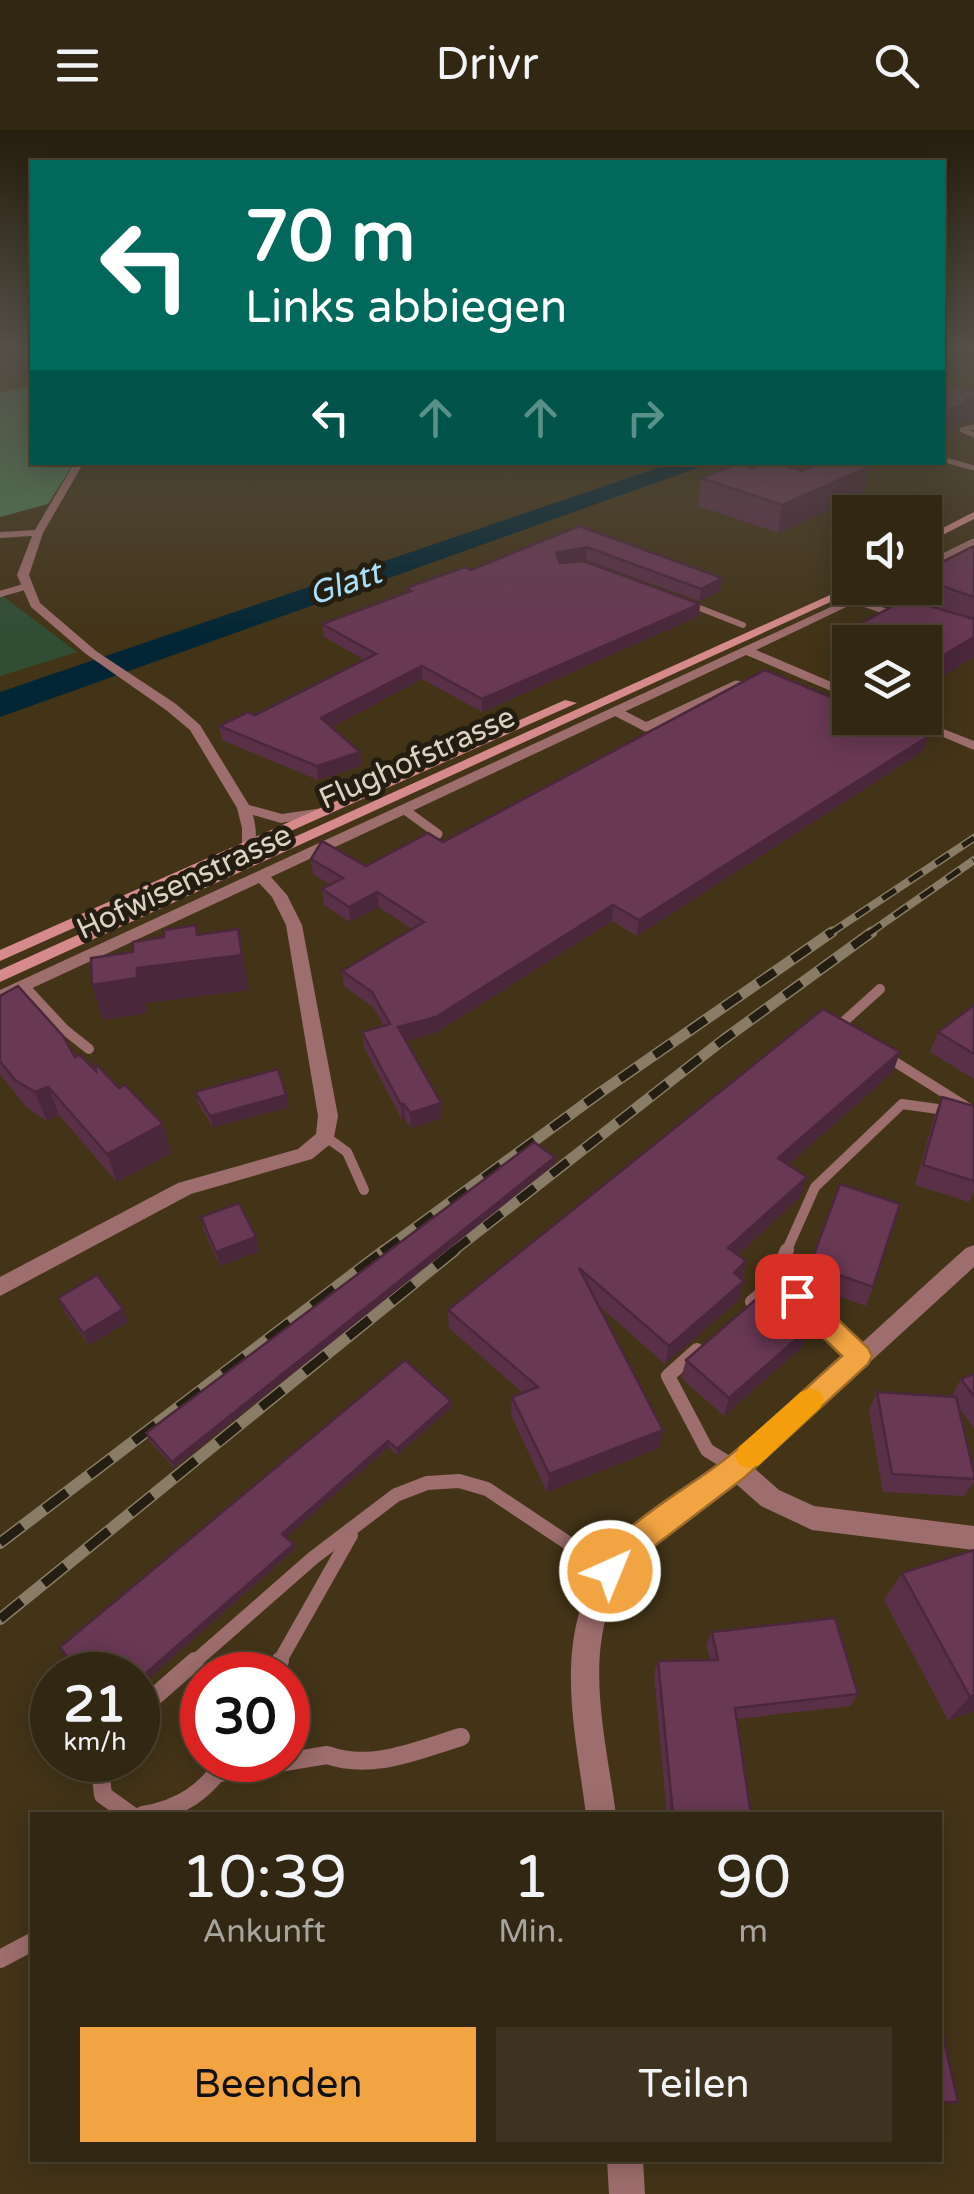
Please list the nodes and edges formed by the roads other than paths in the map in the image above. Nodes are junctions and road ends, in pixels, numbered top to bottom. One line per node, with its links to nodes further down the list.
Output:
1 (949, 461): 3 (lane)
2 (78, 465): 7 (street)
3 (974, 468)
4 (974, 515): 6 (main road)
5 (974, 528): 10 (main road)
6 (942, 531)
7 (38, 533): 8 (street); 13 (street)
8 (0, 535)
9 (974, 541): 11 (street)
10 (942, 544)
11 (942, 557)
12 (832, 584): 20 (main road, Flughofstrasse)
13 (24, 586): 14 (lane); 27 (street)
14 (0, 594)
15 (685, 603): 20 (lane)
16 (837, 605): 34 (main road, Flughofstrasse)
17 (840, 605): 21 (street, Hofwisenstrasse)
18 (887, 605): 19 (lane)
19 (913, 621)
20 (743, 625): 29 (main road, Flughofstrasse)
21 (748, 652): 23 (street); 24 (street, Hofwisenstrasse)
22 (746, 681): 24 (lane)
23 (832, 687)
24 (617, 712): 28 (street, Hofwisenstrasse)
25 (942, 733): 26 (street)
26 (974, 746)
27 (244, 808): 29 (street); 31 (street)
28 (405, 810): 30 (lane); 32 (street, Hofwisenstrasse)
29 (325, 812): 31 (main road, Flughofstrasse)
30 (438, 834)
31 (247, 848): 33 (main road, Flughofstrasse)
32 (262, 876): 35 (street, Hofwisenstrasse); 42 (street)
33 (0, 956)
34 (0, 977)
35 (24, 986): 37 (street, Hofwisenstrasse); 40 (lane)
36 (880, 989): 38 (lane)
37 (0, 997)
38 (854, 1036)
39 (869, 1045): 41 (lane)
40 (89, 1050)
41 (974, 1113): 46 (lane)
42 (326, 1137): 43 (lane); 45 (street)
43 (364, 1190)
44 (974, 1254): 49 (street)
45 (0, 1286)
46 (770, 1288): 47 (lane); 49 (lane)
47 (740, 1313)
48 (711, 1338): 50 (lane)
49 (859, 1356): 50 (street)
50 (736, 1468): 52 (street); 53 (street)
51 (354, 1528): 53 (lane); 54 (lane); 55 (lane)
52 (974, 1538)
53 (610, 1571): 62 (street)
54 (285, 1652)
55 (160, 1692)
56 (461, 1736): 57 (lane)
57 (310, 1757)
58 (102, 1782): 60 (lane)
59 (208, 1782): 61 (lane)
60 (127, 1812)
61 (170, 1812)
62 (601, 1812)
63 (30, 1943): 64 (lane)
64 (0, 1959)
65 (625, 2162): 66 (street)
66 (626, 2194)

